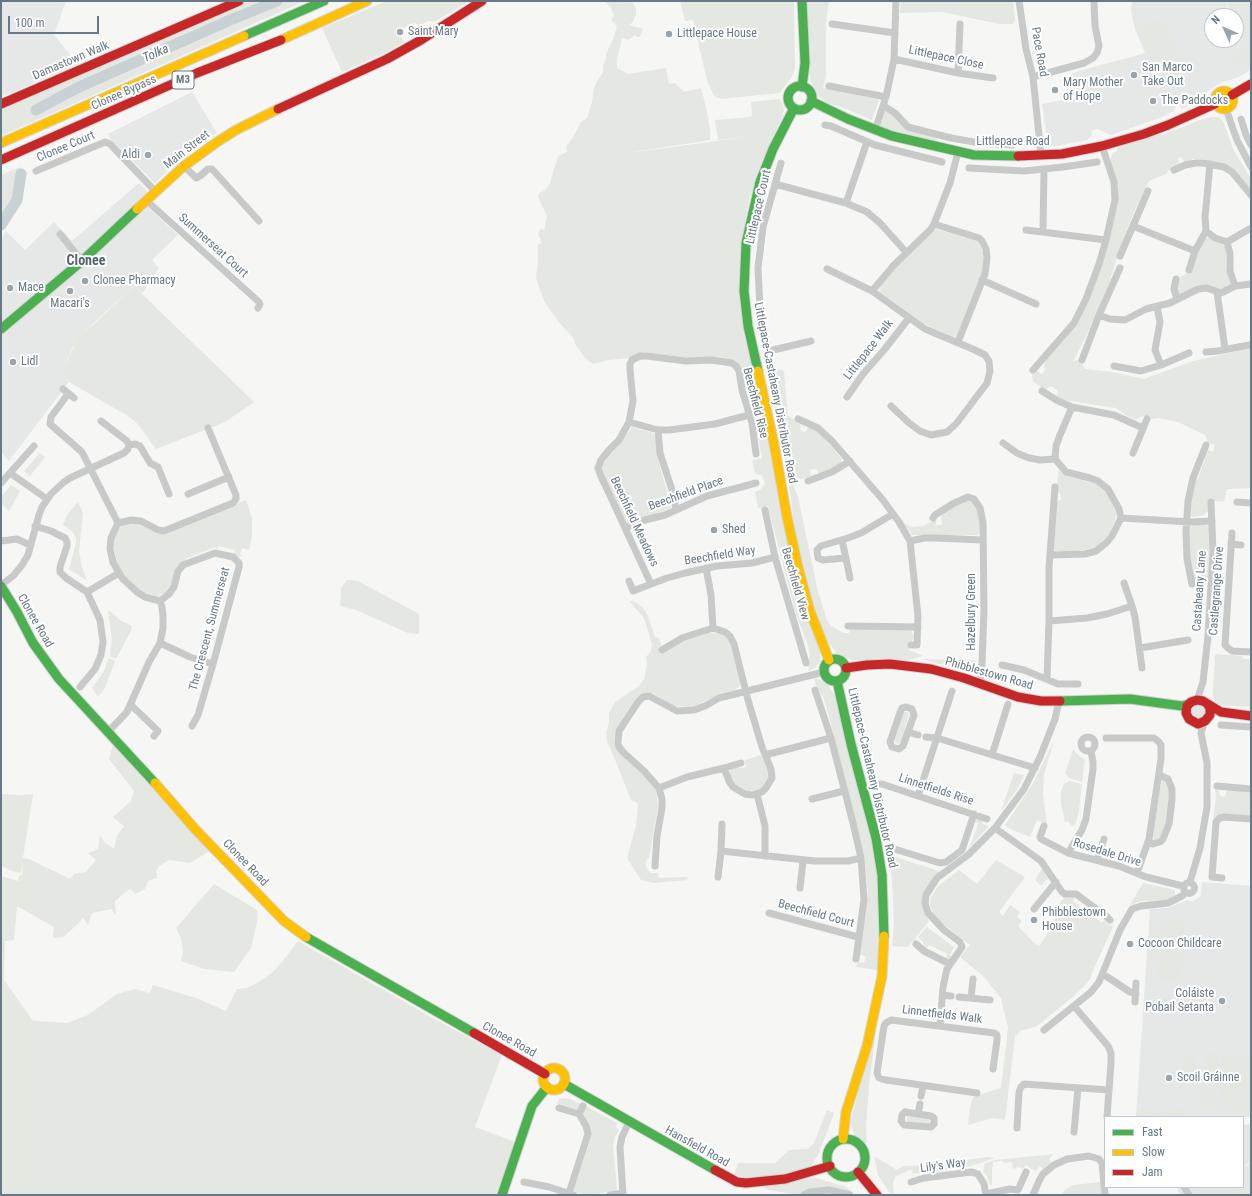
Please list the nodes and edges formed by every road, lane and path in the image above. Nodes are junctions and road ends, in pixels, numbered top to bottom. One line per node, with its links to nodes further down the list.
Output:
1 (239, 1): 22 (main road, Damastown Walk)
2 (324, 1): 31 (main road, Clonee Bypass / M3)
3 (367, 1): 37 (main road, Clonee Bypass / M3)
4 (482, 1): 42 (main road, Main Street)
5 (802, 1): 18 (main road)
6 (896, 1): 11 (street)
7 (1019, 1): 14 (street, Pace Road)
8 (1094, 1): 14 (street)
9 (832, 24): 11 (street)
10 (960, 24): 13 (street)
11 (895, 33): 12 (street)
12 (894, 59): 13 (street, Littlepace Close); 20 (street)
13 (958, 73): 15 (street, Littlepace Close)
14 (1033, 77): 36 (street, Pace Road)
15 (993, 78)
16 (1251, 84): 19 (main road)
17 (829, 86): 20 (street)
18 (802, 87): 21 (main road); 25 (main road)
19 (1232, 95): 23 (main road); 26 (main road)
20 (886, 98): 24 (street)
21 (811, 101): 25 (main road); 29 (main road, Littlepace Road)
22 (1, 104)
23 (1215, 104): 26 (main road); 34 (main road, Littlepace Road)
24 (884, 106): 29 (street); 32 (street)
25 (794, 108): 173 (main road, Littlepace-Castaheany Distributor Road)
26 (1226, 109): 43 (street)
27 (1241, 119): 33 (street)
28 (825, 125): 30 (street)
29 (874, 130): 35 (main road, Littlepace Road)
30 (866, 142): 38 (street); 53 (street)
31 (1, 143)
32 (1007, 143)
33 (1251, 145)
34 (1102, 146): 36 (main road, Littlepace Road); 62 (street)
35 (958, 152): 36 (main road, Littlepace Road); 55 (street)
36 (1041, 155)
37 (1, 160)
38 (942, 162)
39 (1097, 162): 44 (street)
40 (781, 163): 48 (street, Littlepace Court)
41 (1210, 164): 45 (street); 51 (street); 60 (street)
42 (184, 166): 50 (main road, Main Street); 54 (street)
43 (1251, 167)
44 (1044, 169): 47 (street); 59 (street)
45 (1174, 170)
46 (36, 171): 50 (street, Clonee Court)
47 (973, 171)
48 (775, 184): 53 (street); 88 (street, Littlepace Court)
49 (1148, 191): 56 (street)
50 (156, 192): 52 (main road, Main Street)
51 (1251, 195)
52 (146, 201): 67 (main road, Main Street); 80 (street, Summerseat Court)
53 (846, 203): 65 (street)
54 (258, 221)
55 (934, 224): 65 (street); 72 (street)
56 (1133, 226): 64 (street); 66 (street)
57 (1251, 228): 63 (street)
58 (1026, 230): 59 (street)
59 (1043, 231): 62 (street)
60 (1206, 231): 63 (street); 64 (street)
61 (60, 234): 67 (street)
62 (1106, 240): 96 (street)
63 (1227, 242): 74 (street)
64 (1195, 251): 70 (street)
65 (906, 252): 75 (street)
66 (1120, 256)
67 (82, 261): 83 (main road, Main Street)
68 (1120, 268): 81 (street)
69 (827, 269): 75 (street)
70 (1188, 270)
71 (1176, 279): 77 (street)
72 (982, 280): 78 (street); 85 (street)
73 (1251, 284): 74 (street)
74 (1235, 286): 76 (street)
75 (872, 291): 82 (street)
76 (1217, 292): 77 (street); 87 (street)
77 (1176, 299): 79 (street)
78 (1036, 304)
79 (1157, 306): 81 (street); 94 (street)
80 (258, 308)
81 (1099, 315): 92 (street)
82 (909, 318): 85 (street); 99 (street, Littlepace Walk)
83 (1, 329)
84 (811, 341): 88 (street)
85 (958, 342): 100 (street)
86 (1249, 345): 87 (street)
87 (1225, 349): 89 (street)
88 (769, 351): 93 (street, Littlepace Court)
89 (1206, 352)
90 (1189, 353): 94 (street)
91 (632, 360): 102 (street, Beechfield Rise); 106 (street, Beechfield Meadows)
92 (1082, 360)
93 (771, 363)
94 (1161, 365): 95 (street)
95 (1114, 366)
96 (1033, 370)
97 (1042, 391): 101 (street)
98 (69, 394): 118 (street)
99 (847, 397)
100 (891, 406)
101 (1072, 407): 108 (street); 116 (street)
102 (750, 415): 109 (street); 115 (street, Beechfield Rise)
103 (798, 419): 117 (street)
104 (1147, 419): 108 (street)
105 (102, 421): 111 (street)
106 (629, 422): 109 (street); 140 (street, Beechfield Meadows)
107 (208, 428): 120 (street)
108 (1144, 428): 114 (street)
109 (658, 430): 131 (street)
110 (1003, 443): 116 (street)
111 (129, 445): 118 (street); 125 (street)
112 (1206, 445): 137 (street)
113 (34, 446): 119 (street)
114 (1134, 453)
115 (756, 454)
116 (1055, 459): 135 (street)
117 (850, 461): 121 (street); 133 (street)
118 (90, 468): 127 (street); 136 (street)
119 (10, 473): 123 (street); 127 (street)
120 (229, 477): 126 (street); 136 (street)
121 (808, 481)
122 (756, 482): 131 (street, Beechfield Place)
123 (1, 483)
124 (1055, 487): 149 (street)
125 (169, 494)
126 (188, 494)
127 (47, 499): 139 (street)
128 (1211, 502): 138 (street, Castaheany Lane)
129 (1237, 502): 130 (street)
130 (1251, 503)
131 (676, 510): 140 (street, Beechfield Place)
132 (765, 510): 150 (street, Beechfield View)
133 (893, 514): 142 (street); 145 (street)
134 (934, 518): 143 (street, Hazelbury Green)
135 (1120, 518): 137 (street); 149 (street)
136 (118, 522): 153 (street)
137 (1186, 522): 138 (street); 158 (street)
138 (1212, 522): 189 (street, Castaheany Lane)
139 (35, 526): 147 (street); 160 (street)
140 (625, 528): 157 (street, Beechfield Meadows)
141 (1232, 534): 146 (street, Castlegrange Drive)
142 (842, 540): 151 (street); 151 (street)
143 (982, 540): 145 (street); 182 (street, Hazelbury Green)
144 (1, 541): 147 (street)
145 (910, 541): 165 (street)
146 (1231, 544): 148 (street); 172 (street, Castlegrange Drive)
147 (30, 545): 159 (street)
148 (1241, 545)
149 (1050, 555): 163 (street)
150 (775, 557): 152 (street, Beechfield Way); 174 (street, Beechfield View)
151 (845, 558): 154 (street)
152 (706, 568): 157 (street, Beechfield Way); 166 (street)
153 (119, 573): 160 (street); 161 (street)
154 (850, 578)
155 (629, 581): 157 (street, Beechfield Way)
156 (1124, 582): 162 (street)
157 (651, 584)
158 (1192, 584)
159 (1, 585): 200 (main road, Clonee Road)
160 (87, 592): 184 (street)
161 (160, 601): 168 (street); 175 (street, The Crescent, Summerseat)
162 (1132, 606): 163 (street); 170 (street)
163 (1050, 621): 180 (street)
164 (848, 626): 165 (street)
165 (918, 627): 169 (street)
166 (713, 628): 171 (street); 187 (street)
167 (1188, 640): 170 (street)
168 (160, 643): 175 (street); 191 (street)
169 (911, 645)
170 (1140, 648): 178 (street)
171 (662, 650)
172 (1251, 652)
173 (829, 660): 177 (main road); 179 (main road)
174 (806, 663)
175 (213, 664): 198 (street, The Crescent, Summerseat)
176 (1002, 666): 180 (street)
177 (846, 668): 181 (main road); 182 (main road, Phibblestown Road)
178 (1142, 668)
179 (824, 672): 181 (main road); 187 (street)
180 (1046, 679): 183 (street)
181 (837, 681): 284 (main road, Littlepace-Castaheany Distributor Road)
182 (980, 684): 188 (main road, Phibblestown Road)
183 (1078, 684)
184 (80, 687)
185 (815, 690): 206 (street)
186 (952, 691): 207 (street)
187 (746, 692): 210 (street); 217 (street)
188 (1060, 701): 192 (main road, Phibblestown Road); 214 (street)
189 (1200, 702): 192 (main road, Phibblestown Road); 193 (main road); 195 (main road); 196 (main road)
190 (1008, 704): 211 (street)
191 (130, 705): 200 (street); 204 (street)
192 (1174, 706): 195 (main road, Phibblestown Road)
193 (1231, 714): 194 (main road); 196 (main road)
194 (1251, 716)
195 (1189, 719): 196 (main road); 202 (street)
196 (1207, 720): 202 (street)
197 (1221, 725): 199 (street)
198 (192, 726)
199 (1251, 727)
200 (108, 732): 267 (main road, Clonee Road)
201 (908, 732): 201 (street); 203 (street)
202 (1202, 733): 244 (street)
203 (918, 735)
204 (154, 736)
205 (926, 737): 207 (street)
206 (831, 738): 210 (street); 219 (street)
207 (937, 738): 211 (street); 222 (street)
208 (1106, 738): 215 (street)
209 (1091, 751): 234 (street)
210 (765, 755): 220 (street)
211 (992, 755): 214 (street)
212 (741, 762): 213 (street)
213 (724, 768): 217 (street); 220 (street)
214 (1035, 768): 229 (street)
215 (1158, 775): 231 (street); 231 (street)
216 (877, 784): 222 (street, Linnetfields Rise)
217 (659, 788): 239 (street)
218 (1251, 789): 221 (street)
219 (844, 791): 223 (street); 236 (street)
220 (757, 794): 235 (street)
221 (1222, 795)
222 (918, 796): 224 (street, Linnetfields Rise)
223 (812, 799)
224 (974, 814): 225 (street, Linnetfields Rise); 232 (street)
225 (987, 819)
226 (1251, 819): 242 (street)
227 (722, 824): 233 (street)
228 (1044, 826): 234 (street, Rosedale Drive)
229 (995, 828): 243 (street); 252 (street)
230 (1104, 840): 237 (street)
231 (1149, 842): 240 (street)
232 (891, 848)
233 (721, 851): 235 (street); 241 (street)
234 (1068, 853): 237 (street, Rosedale Drive)
235 (765, 856): 238 (street)
236 (861, 858): 238 (street); 249 (street)
237 (1097, 860): 240 (street, Rosedale Drive)
238 (803, 861): 245 (street)
239 (655, 866)
240 (1137, 873): 244 (street, Rosedale Drive)
241 (718, 877)
242 (1222, 878)
243 (1056, 882): 246 (street); 248 (street)
244 (1186, 887): 253 (street)
245 (800, 888)
246 (1034, 909)
247 (769, 913): 249 (street, Beechfield Court)
248 (1110, 920)
249 (858, 937): 251 (street)
250 (916, 944): 252 (street)
251 (856, 959)
252 (950, 964): 257 (street)
253 (1103, 974): 256 (street); 263 (street)
254 (973, 979): 260 (street)
255 (1136, 983): 256 (street)
256 (1136, 994): 262 (street)
257 (943, 995): 258 (street); 264 (street)
258 (951, 996)
259 (959, 997): 260 (street)
260 (971, 998): 261 (street)
261 (990, 1000)
262 (1135, 1002)
263 (1074, 1006): 265 (street); 272 (street)
264 (940, 1026): 266 (street, Linnetfields Walk); 269 (street, Linnetfields Walk)
265 (1044, 1030)
266 (993, 1069)
267 (545, 1074): 268 (main road); 270 (main road)
268 (564, 1084): 270 (main road); 281 (main road, Hansfield Road)
269 (923, 1086): 273 (street, Linnetfields Walk); 274 (street)
270 (547, 1087): 295 (main road)
271 (1078, 1088): 272 (street); 282 (street); 283 (street)
272 (1109, 1090): 280 (street)
273 (977, 1093)
274 (921, 1096)
275 (920, 1104): 279 (street)
276 (583, 1106): 278 (street)
277 (559, 1108): 278 (street)
278 (579, 1114): 292 (street)
279 (918, 1114)
280 (1107, 1116)
281 (630, 1122): 285 (main road, Hansfield Road); 293 (street)
282 (1017, 1128)
283 (1074, 1132)
284 (843, 1139): 285 (main road); 286 (main road)
285 (830, 1166): 286 (main road)
286 (858, 1172): 299 (main road)
287 (1026, 1172): 291 (street)
288 (1104, 1172): 300 (street)
289 (524, 1182): 292 (street)
290 (912, 1182): 294 (street, Lily's Way)
291 (1018, 1192): 294 (street)
292 (572, 1194)
293 (623, 1194): 296 (street)
294 (986, 1194)
295 (502, 1195)
296 (610, 1195)
297 (804, 1195): 298 (street)
298 (850, 1195)
299 (877, 1195)
300 (1032, 1195)

